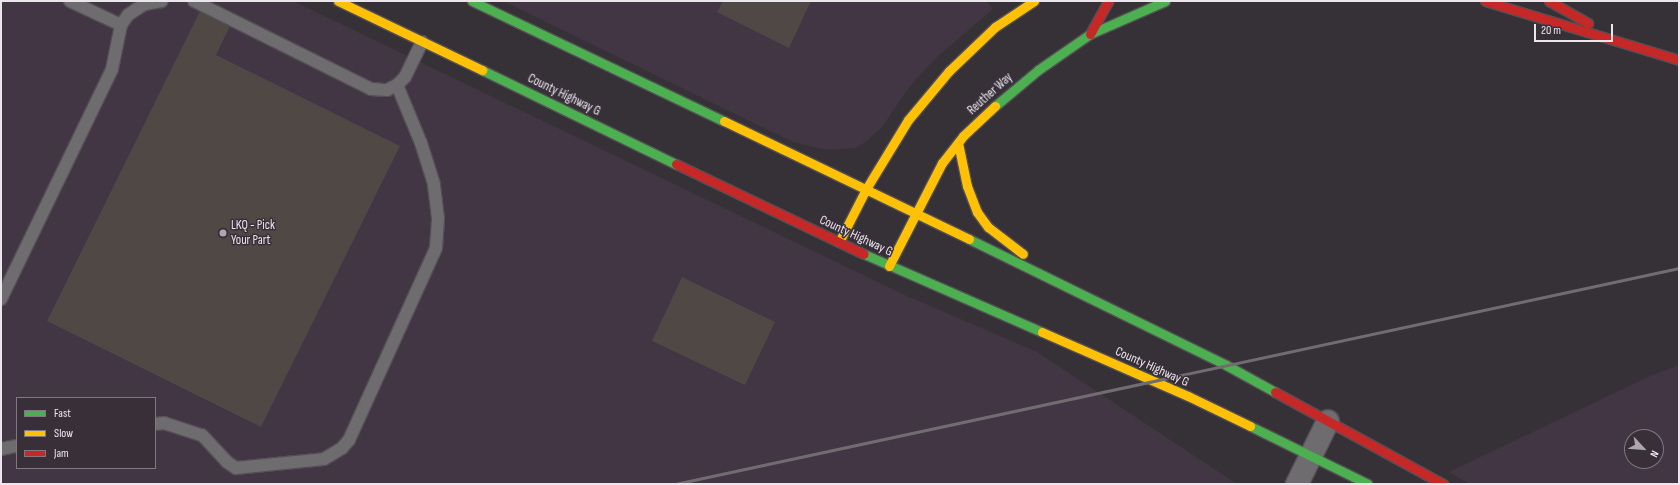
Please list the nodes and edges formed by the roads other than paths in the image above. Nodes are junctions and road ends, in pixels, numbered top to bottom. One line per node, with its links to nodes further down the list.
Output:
1 (70, 1): 11 (lane)
2 (162, 1): 11 (lane)
3 (194, 1): 16 (lane)
4 (338, 1): 13 (main road, County Highway G)
5 (472, 1): 18 (main road)
6 (1034, 1): 18 (main road)
7 (1108, 1): 12 (main road)
8 (1165, 1): 12 (main road, Reuther Way)
9 (1485, 1): 14 (main road)
10 (1549, 1): 14 (main road)
11 (121, 25): 23 (lane)
12 (1090, 34): 17 (main road, Reuther Way)
13 (422, 42): 16 (lane); 20 (main road, County Highway G)
14 (1622, 43): 15 (main road)
15 (1679, 60)
16 (397, 85): 25 (lane)
17 (958, 143): 19 (main road, Reuther Way); 22 (main road)
18 (866, 189): 19 (main road); 20 (main road)
19 (915, 212): 21 (main road, Reuther Way); 22 (main road)
20 (839, 242): 21 (main road, County Highway G)
21 (889, 266): 28 (main road, County Highway G)
22 (1062, 284): 24 (main road)
23 (1, 299)
24 (1328, 421): 28 (street); 31 (main road)
25 (156, 424)
26 (16, 446): 27 (lane)
27 (1, 449)
28 (1311, 456): 29 (street); 30 (main road, County Highway G)
29 (1297, 484)
30 (1368, 484)
31 (1443, 484)

